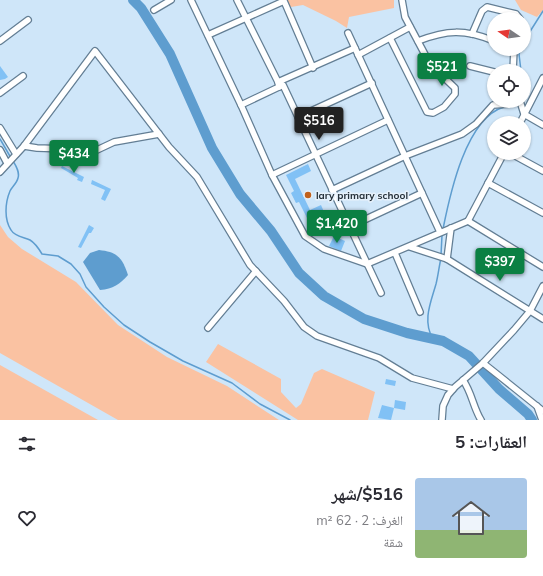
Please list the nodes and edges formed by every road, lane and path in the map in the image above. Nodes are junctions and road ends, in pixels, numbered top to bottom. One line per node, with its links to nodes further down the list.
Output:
1 (171, 0): 5 (street)
2 (191, 0): 12 (street)
3 (237, 0): 7 (street)
4 (402, 0): 9 (street)
5 (154, 10)
6 (508, 12): 11 (street)
7 (247, 18): 12 (street); 20 (street); 25 (street)
8 (28, 20): 15 (street)
9 (410, 27): 13 (street); 16 (street)
10 (348, 33): 17 (street)
11 (472, 34): 14 (street); 16 (street)
12 (208, 35): 27 (street)
13 (390, 38): 16 (street); 18 (street)
14 (487, 39)
15 (0, 41)
16 (418, 41)
17 (355, 48): 18 (street); 20 (street)
18 (358, 55): 24 (street)
19 (470, 66): 21 (street)
20 (312, 68): 25 (street)
21 (487, 70)
22 (23, 76): 26 (street)
23 (543, 78): 30 (street)
24 (372, 83): 31 (street); 32 (street)
25 (280, 85): 27 (street); 31 (street)
26 (0, 93)
27 (241, 105): 46 (street)
28 (490, 108): 40 (street)
29 (522, 108): 30 (street)
30 (524, 114): 33 (street)
31 (298, 117): 39 (street)
32 (388, 120): 39 (street); 40 (street)
33 (543, 125)
34 (0, 128): 38 (street)
35 (159, 134): 36 (street); 36 (street); 60 (street)
36 (24, 146): 38 (street)
37 (0, 150): 43 (street)
38 (15, 155): 43 (street)
39 (316, 155): 46 (street); 48 (street)
40 (405, 156): 48 (street); 49 (street)
41 (500, 160): 47 (street)
42 (523, 160): 44 (street)
43 (8, 162): 45 (street)
44 (543, 171)
45 (0, 172)
46 (272, 175): 58 (street)
47 (488, 183): 50 (street); 51 (street)
48 (332, 190): 52 (street)
49 (422, 193): 52 (street); 54 (street)
50 (543, 213)
51 (468, 221): 53 (street); 59 (street)
52 (349, 227): 58 (street)
53 (451, 228): 54 (street); 57 (street)
54 (440, 232): 55 (street)
55 (410, 247): 56 (street); 57 (street)
56 (394, 253): 58 (street); 64 (street)
57 (447, 259): 63 (street)
58 (367, 264): 62 (street)
59 (543, 267)
60 (256, 271): 66 (street); 69 (street)
61 (543, 286): 63 (street)
62 (381, 293)
63 (530, 311): 65 (street); 67 (street)
64 (420, 312)
65 (543, 319)
66 (208, 328)
67 (483, 363): 68 (street); 70 (street)
68 (463, 380): 69 (street); 72 (street)
69 (453, 389): 71 (street)
70 (541, 412)
71 (442, 420)
72 (481, 420)

